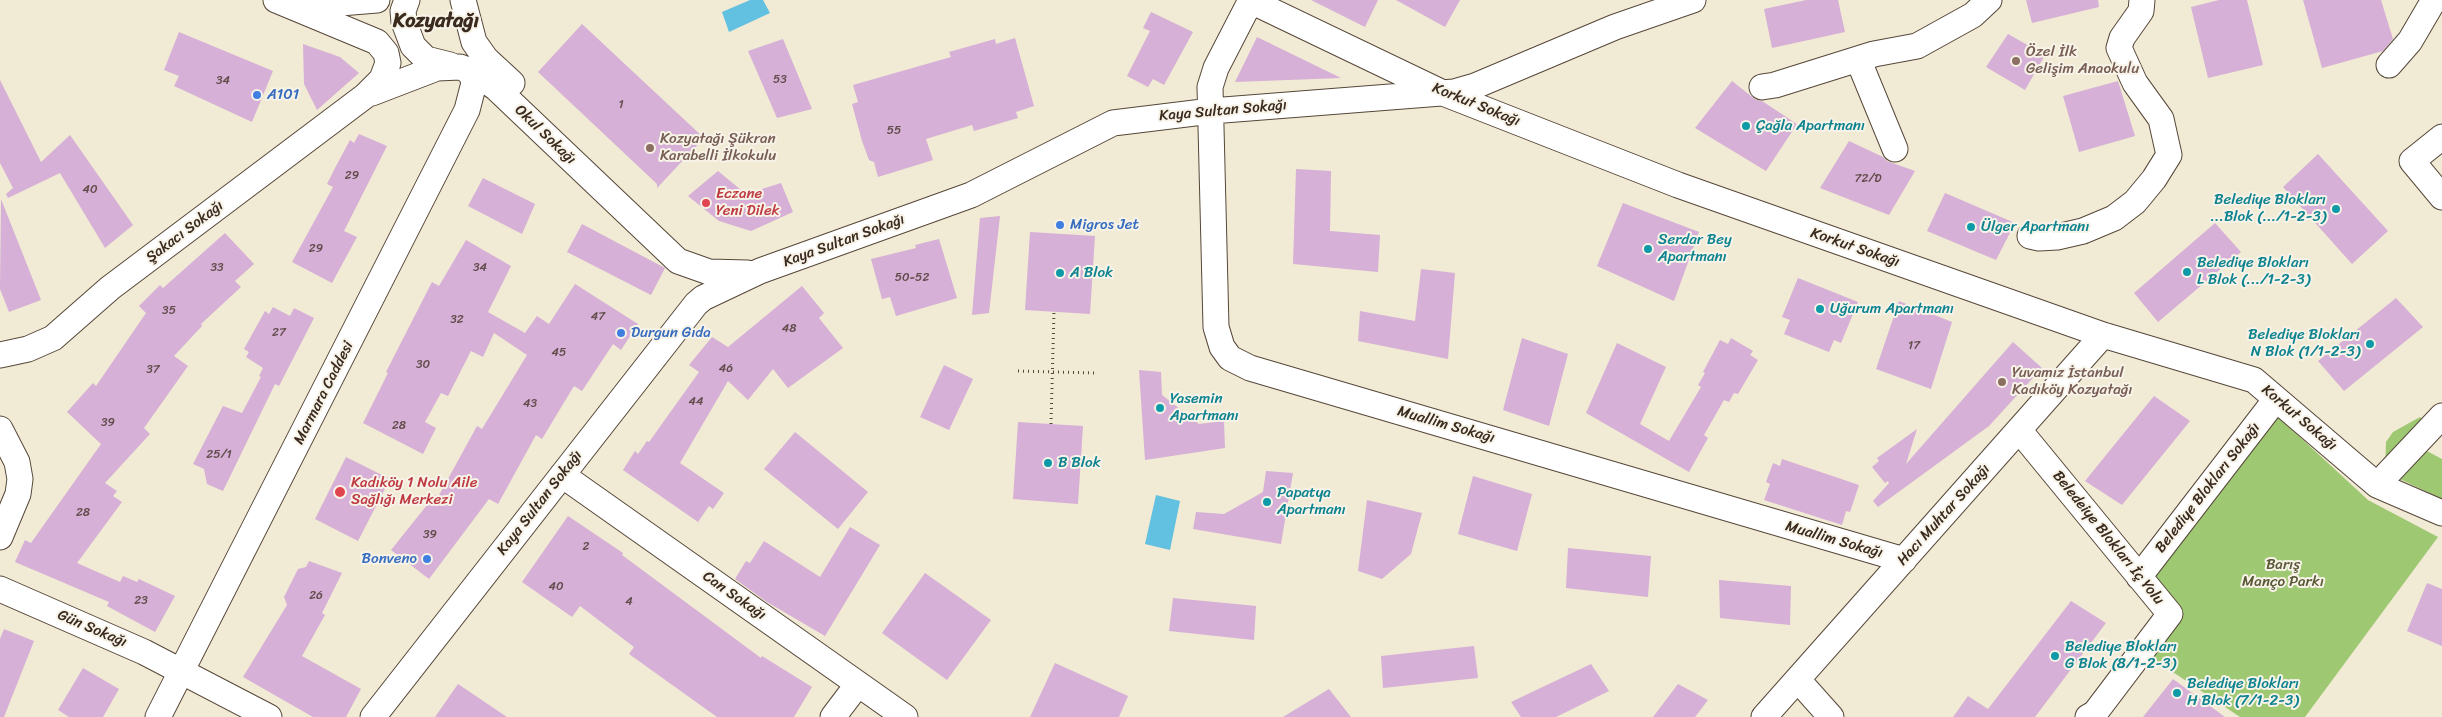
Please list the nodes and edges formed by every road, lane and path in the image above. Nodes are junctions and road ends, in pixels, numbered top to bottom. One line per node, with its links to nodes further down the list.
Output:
1 (276, 0): 16 (street)
2 (286, 0): 3 (street)
3 (377, 0)
4 (408, 0): 13 (street, Okul Sokağı)
5 (463, 0): 23 (street, Okul Sokağı)
6 (1251, 0): 15 (street, Korkut Sokağı); 17 (street, Muallim Sokağı)
7 (1693, 0): 15 (street, Kaya Sultan Sokağı)
8 (1989, 0): 11 (street)
9 (2142, 0): 21 (street)
10 (2434, 0): 12 (street)
11 (1858, 59): 14 (street); 19 (street)
12 (2389, 65)
13 (462, 68): 16 (street); 23 (street, Okul Sokağı); 43 (street, Marmara Caddesi)
14 (1762, 87)
15 (1443, 93): 17 (street, Kaya Sultan Sokağı); 26 (street, Korkut Sokağı)
16 (365, 96): 27 (street, Şakacı Sokağı)
17 (1211, 111): 22 (street, Kaya Sultan Sokağı); 40 (street, Muallim Sokağı)
18 (2442, 138): 20 (street)
19 (1895, 149)
20 (2442, 197)
21 (2030, 236)
22 (765, 269): 23 (street, Kaya Sultan Sokağı); 24 (street, Kaya Sultan Sokağı)
23 (704, 271): 24 (street)
24 (696, 304): 36 (street, Kaya Sultan Sokağı)
25 (1054, 311): 29 (path)
26 (2103, 336): 31 (street, Korkut Sokağı); 35 (street, Hacı Muhtar Sokağı)
27 (0, 355)
28 (1018, 371): 29 (path)
29 (1052, 372): 30 (path); 33 (path)
30 (1096, 373)
31 (2276, 399): 37 (street, Korkut Sokağı); 41 (street, Belediye Blokları Sokağı)
32 (2442, 416): 37 (street)
33 (1051, 424)
34 (0, 429): 39 (street)
35 (2019, 430): 40 (street, Hacı Muhtar Sokağı); 41 (street, Beledeiye Blokları İç Yolu)
36 (562, 474): 45 (street, Can Sokağı); 48 (street, Kaya Sultan Sokağı)
37 (2377, 484): 38 (street, Korkut Sokağı)
38 (2442, 513)
39 (0, 537)
40 (1904, 560): 44 (street, Hacı Muhtar Sokağı)
41 (2139, 576): 53 (street, Beledeiye Blokları İç Yolu)
42 (0, 589): 43 (street, Gün Sokağı)
43 (183, 671): 46 (street, Marmara Caddesi); 47 (street, Gün Sokağı)
44 (1798, 680): 51 (street, Hacı Muhtar Sokağı); 52 (street)
45 (858, 684): 49 (street); 50 (street, Can Sokağı)
46 (158, 717)
47 (269, 717)
48 (373, 717)
49 (833, 717)
50 (905, 717)
51 (1764, 717)
52 (1831, 717)
53 (2088, 717)

